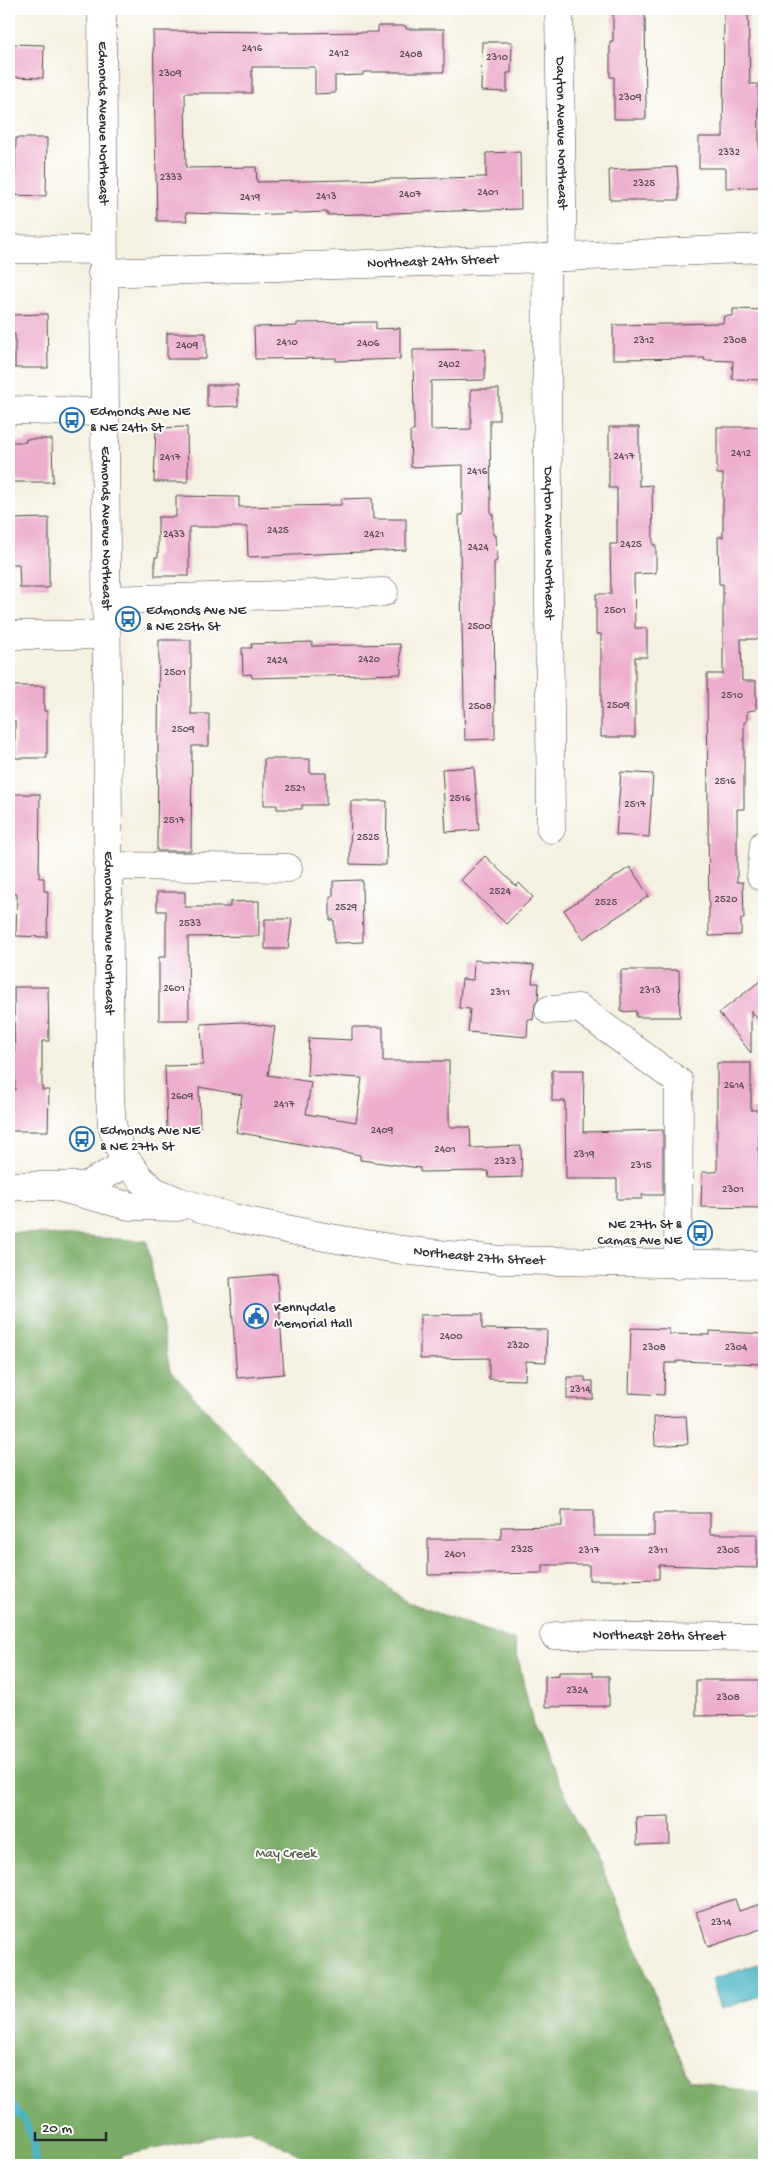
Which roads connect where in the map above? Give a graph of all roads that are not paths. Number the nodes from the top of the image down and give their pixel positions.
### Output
1 (102, 9) edge
2 (559, 9) edge
3 (764, 248) edge
4 (9, 249) edge
5 (554, 258) junction
6 (102, 261) junction
7 (9, 410) edge
8 (104, 412) junction
9 (384, 592) dead end
10 (105, 600) junction
11 (9, 635) edge
12 (106, 635) junction
13 (551, 829) dead end
14 (764, 844) edge
15 (108, 866) junction
16 (288, 868) dead end
17 (762, 876) dead end
18 (549, 1010) dead end
19 (128, 1163) junction
20 (9, 1186) edge
21 (58, 1187) junction
22 (198, 1207) junction
23 (678, 1264) junction
24 (764, 1265) edge
25 (554, 1635) dead end
26 (764, 1637) edge

1 - 6 street, Edmonds Avenue Northeast
2 - 5 street, Dayton Avenue Northeast
3 - 5 street, Northeast 24th Street
4 - 6 street, Northeast 24th Street
5 - 6 street, Northeast 24th Street
5 - 13 street, Dayton Avenue Northeast
6 - 8 street, Edmonds Avenue Northeast
7 - 8 street
8 - 10 street, Edmonds Avenue Northeast
9 - 10 street
10 - 12 street, Edmonds Avenue Northeast
11 - 12 street
12 - 15 street, Edmonds Avenue Northeast
14 - 17 street
15 - 16 street
15 - 19 street, Edmonds Avenue Northeast
18 - 23 street
19 - 21 street, Northeast 27th Street
19 - 22 street, Northeast 27th Street
20 - 21 street, Northeast 27th Street
21 - 22 street, Northeast 27th Street
22 - 23 street, Northeast 27th Street
23 - 24 street, Northeast 27th Street
25 - 26 street, Northeast 28th Street

